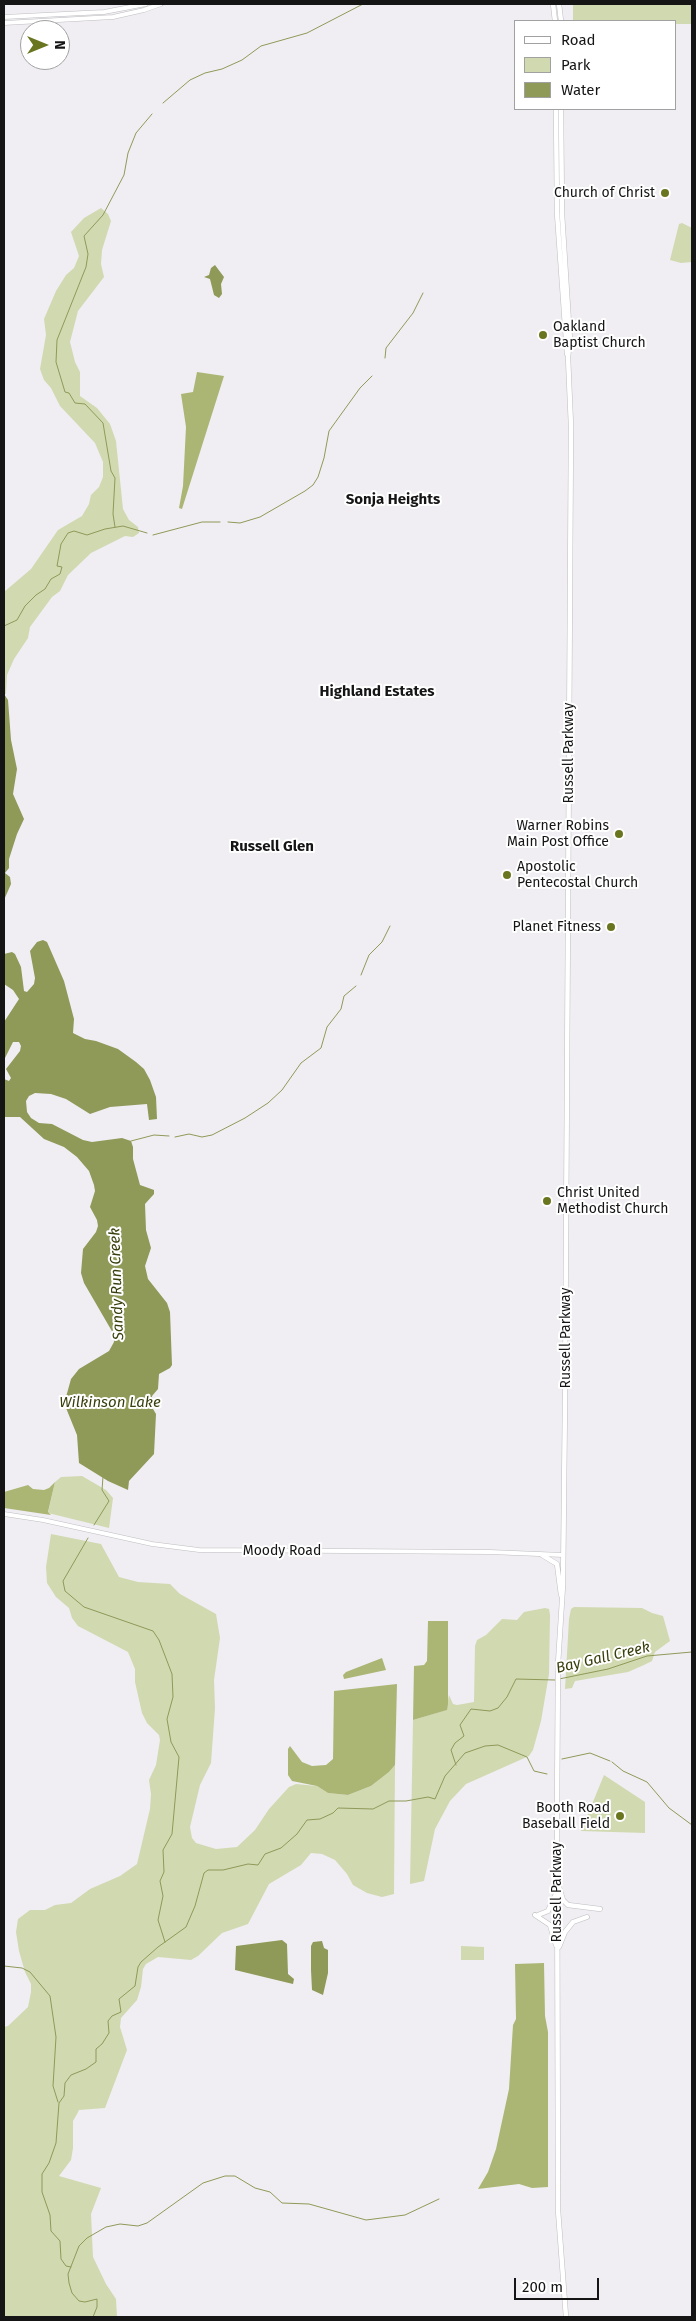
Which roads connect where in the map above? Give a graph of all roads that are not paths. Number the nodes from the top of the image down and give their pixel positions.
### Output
1 (146, 4) edge
2 (161, 4) edge
3 (553, 4) edge
4 (559, 4) edge
5 (4, 17) edge
6 (554, 20) edge
7 (561, 20) edge
8 (4, 22) edge
9 (556, 110) edge
10 (562, 110) edge
11 (568, 357) junction
12 (4, 1514) edge
13 (542, 1555) junction
14 (563, 1555) junction
15 (562, 1603) junction
16 (557, 1880) junction
17 (557, 1893) junction
18 (600, 1909) dead end
19 (587, 1917) dead end
20 (557, 1951) junction
21 (566, 2317) edge

1 - 5 main road
2 - 8 main road
3 - 6 main road
4 - 7 main road
9 - 11 main road, Russell Parkway
10 - 11 main road, Russell Parkway
11 - 14 main road, Russell Parkway
12 - 13 main road, Moody Road
13 - 14 main road, Moody Road
13 - 15 main road
14 - 15 main road, Russell Parkway
15 - 16 main road, Russell Parkway
16 - 17 main road, Russell Parkway
16 - 18 main road
17 - 20 main road, Russell Parkway
17 - 20 main road
19 - 20 main road
20 - 21 main road, Russell Parkway

